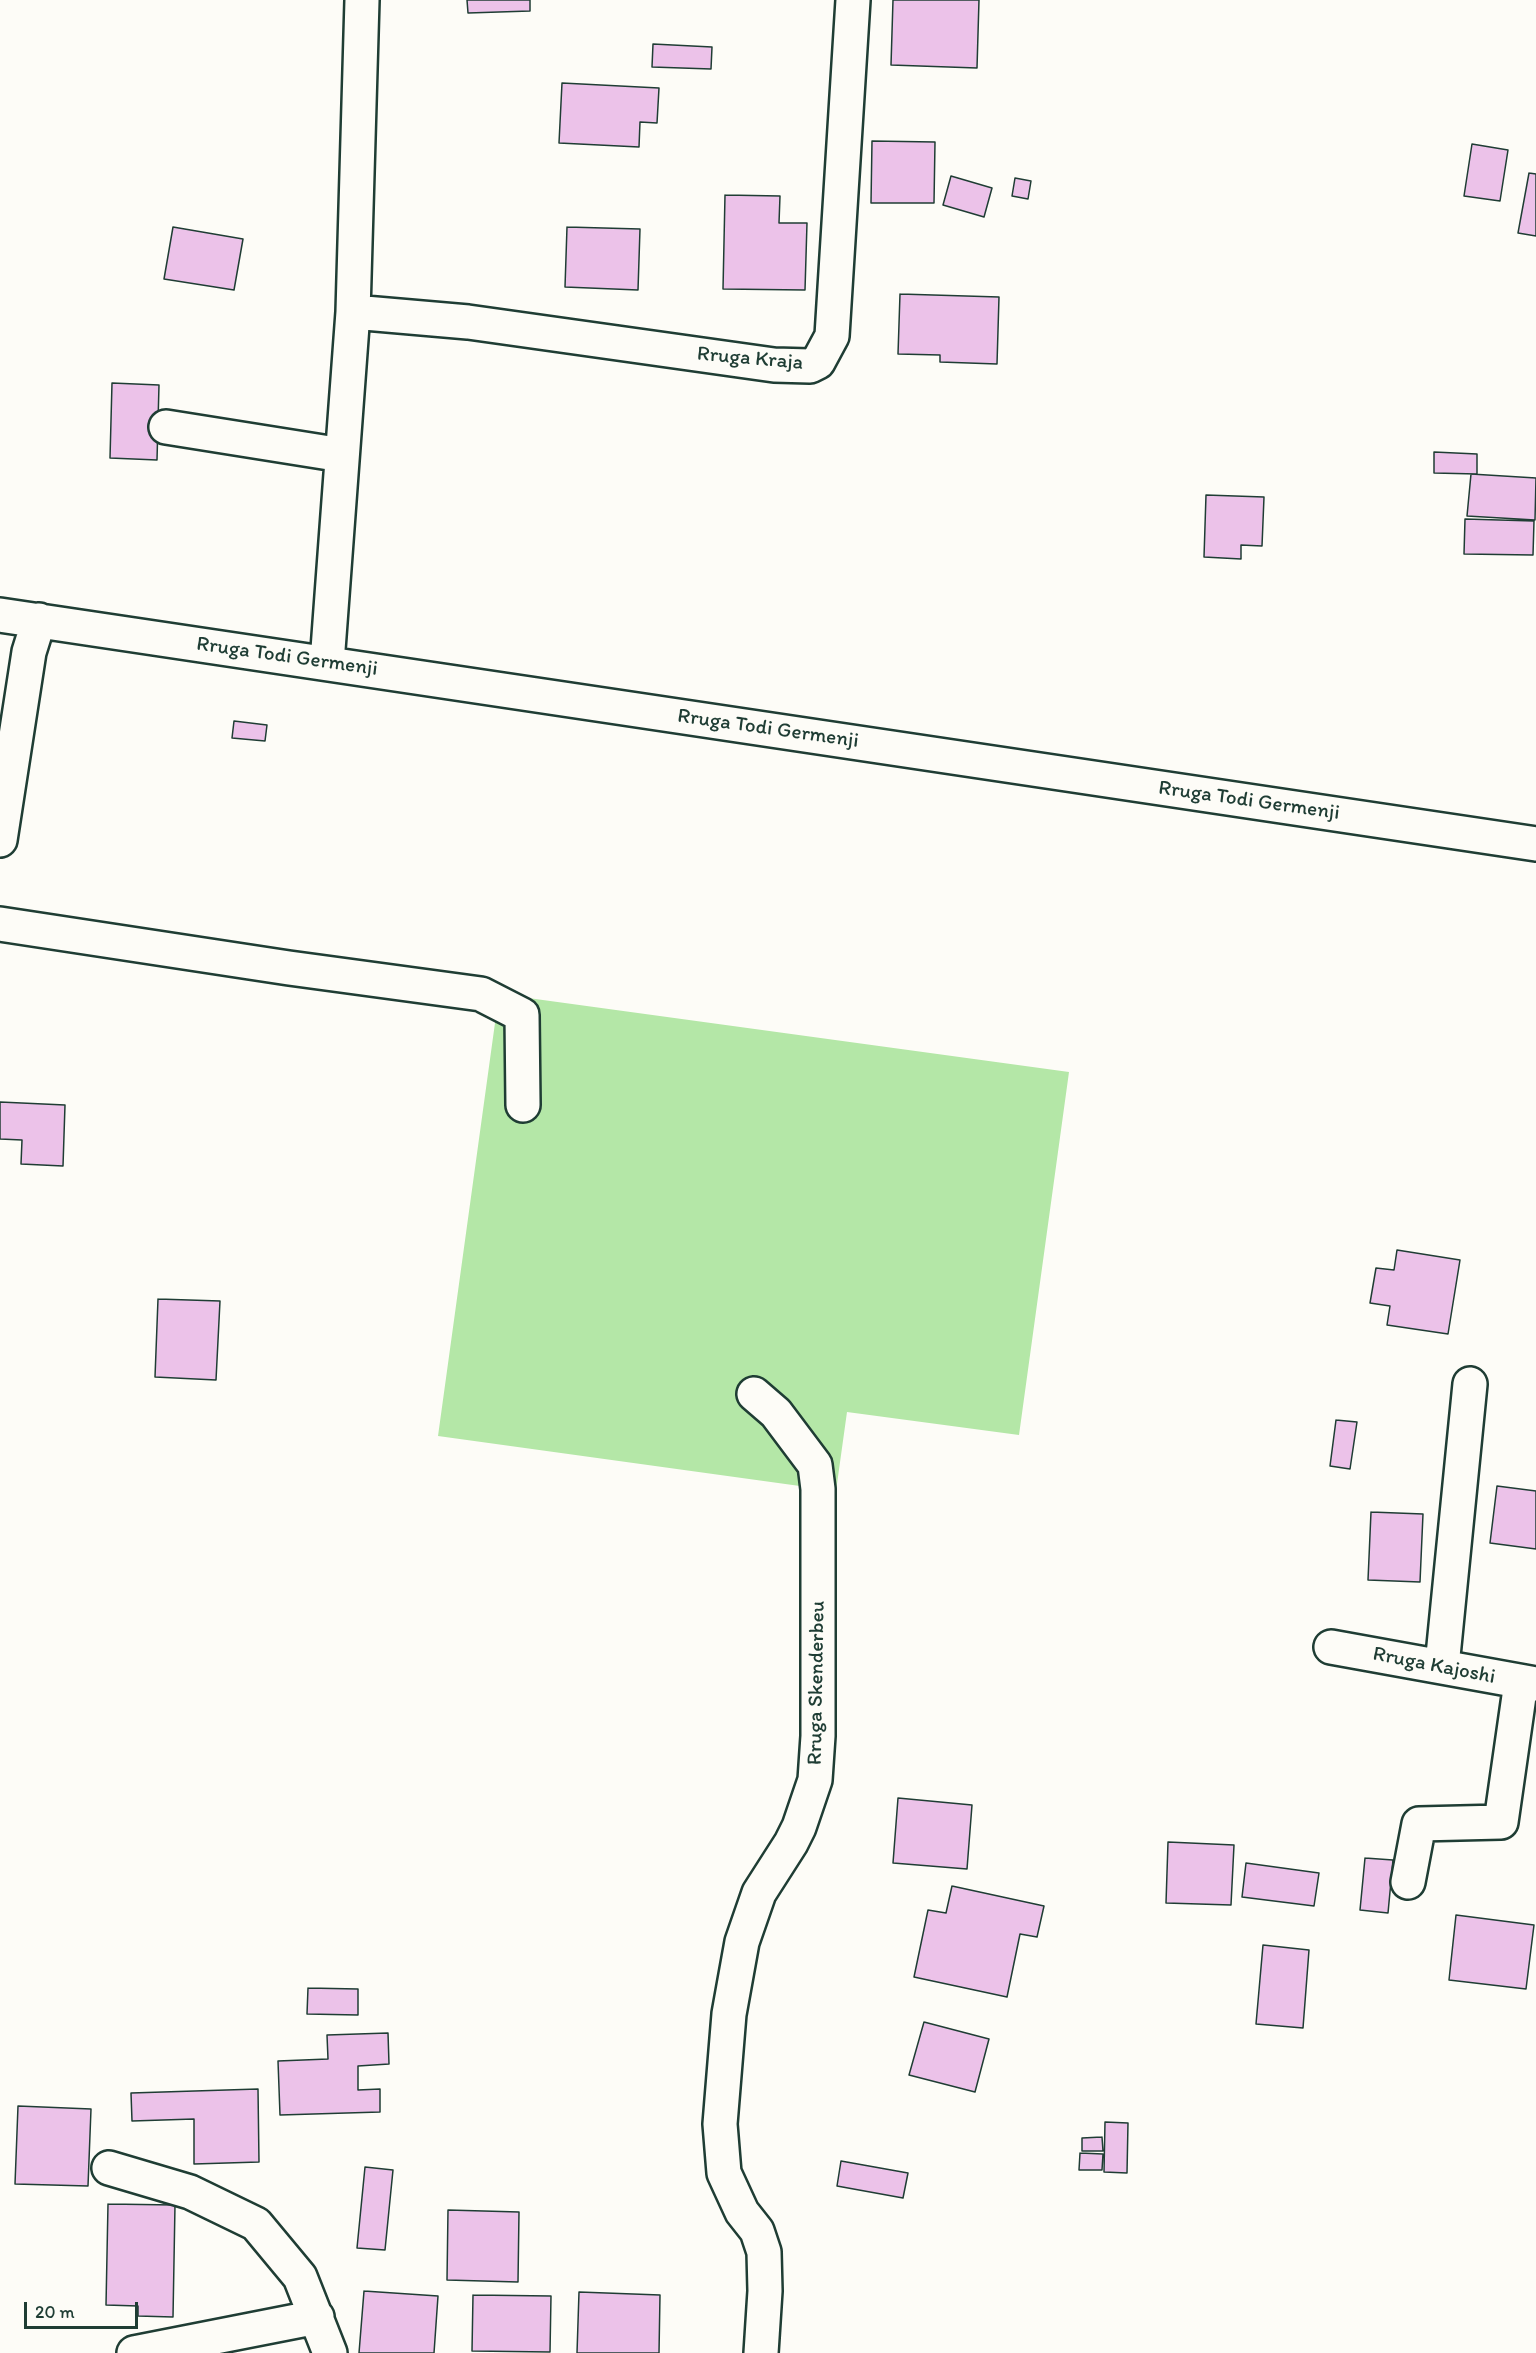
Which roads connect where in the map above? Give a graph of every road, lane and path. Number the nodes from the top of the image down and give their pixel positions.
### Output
1 (362, 0) edge
2 (853, 0) edge
3 (353, 312) junction
4 (166, 427) dead end
5 (342, 455) junction
6 (0, 615) edge
7 (39, 620) junction
8 (327, 663) junction
9 (0, 840) edge
10 (1536, 844) edge
11 (0, 924) edge
12 (523, 1105) dead end
13 (1470, 1383) dead end
14 (754, 1394) dead end
15 (1331, 1647) dead end
16 (1442, 1666) junction
17 (1528, 1683) edge
18 (1408, 1882) dead end
19 (109, 2168) dead end
20 (317, 2317) junction
21 (134, 2353) edge
22 (330, 2353) edge
23 (761, 2353) edge

1 - 3 street
2 - 3 street, Rruga Kraja
3 - 5 street
4 - 5 street
5 - 8 street
6 - 7 street, Rruga Todi Germenji
7 - 8 street, Rruga Todi Germenji
7 - 9 street
8 - 10 street, Rruga Todi Germenji
11 - 12 street
13 - 16 street
14 - 23 street, Rruga Skenderbeu
15 - 16 street, Rruga Kajoshi
16 - 17 street, Rruga Kajoshi
17 - 18 street
19 - 20 street
20 - 21 street
20 - 22 street

